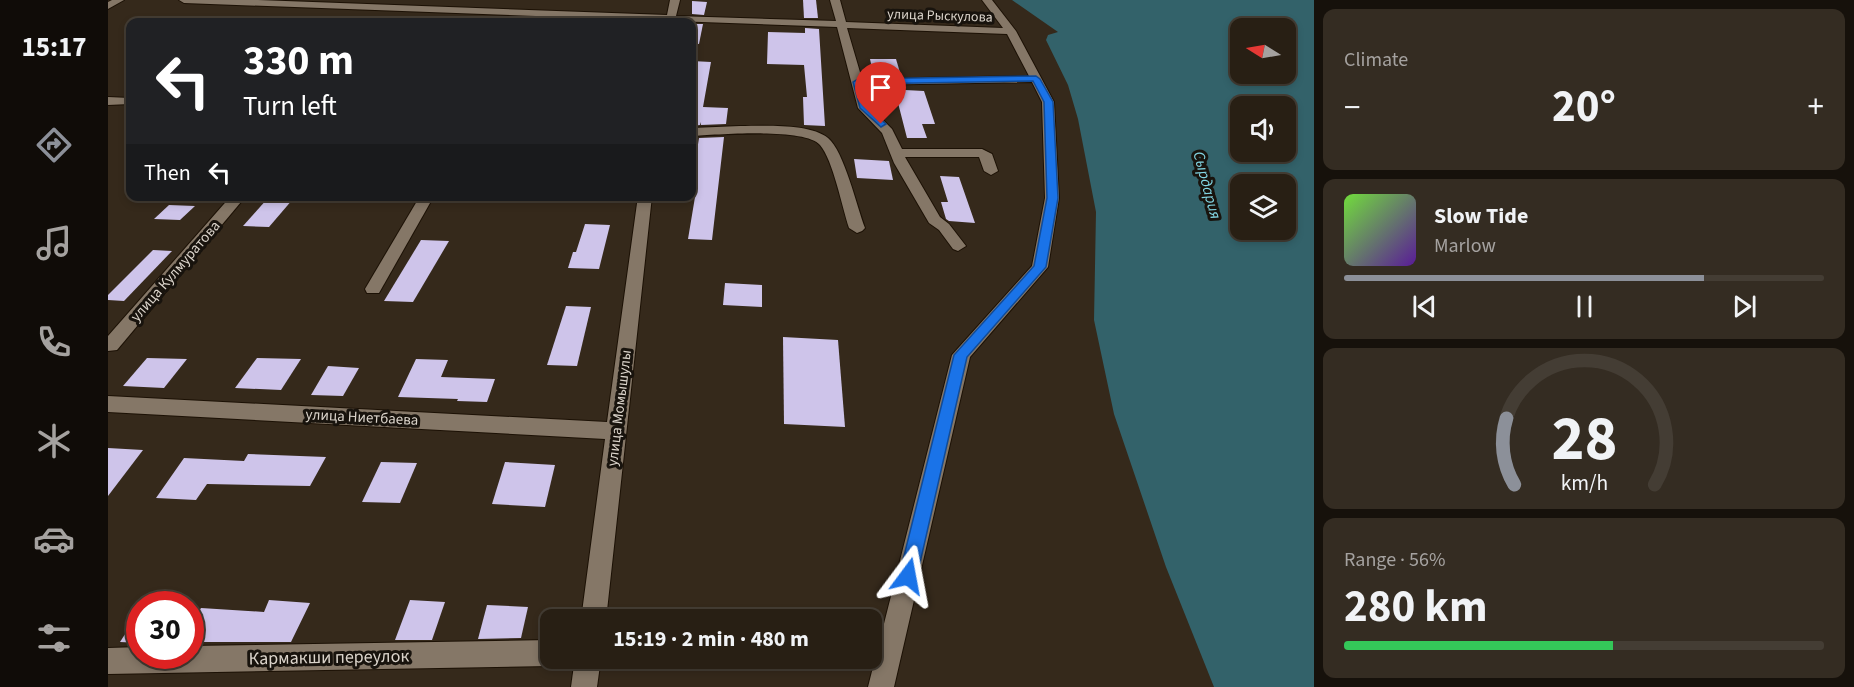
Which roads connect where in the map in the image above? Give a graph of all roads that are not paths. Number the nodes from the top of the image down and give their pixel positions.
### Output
1 (119, 0) edge
2 (184, 0) edge
3 (496, 0) edge
4 (675, 0) edge
5 (835, 0) edge
6 (987, 0) edge
7 (108, 6) edge
8 (488, 13) junction
9 (525, 18) edge
10 (671, 18) edge
11 (696, 22) edge
12 (844, 26) junction
13 (1011, 31) junction
14 (1036, 79) junction
15 (858, 82) junction
16 (109, 101) edge
17 (126, 101) edge
18 (696, 132) edge
19 (897, 153) junction
20 (991, 171) dead end
21 (235, 201) edge
22 (425, 201) edge
23 (644, 201) edge
24 (857, 228) dead end
25 (957, 246) dead end
26 (373, 289) dead end
27 (109, 347) edge
28 (108, 404) edge
29 (616, 431) junction
30 (594, 609) edge
31 (540, 653) edge
32 (108, 661) edge
33 (586, 669) edge
34 (584, 687) edge
35 (881, 687) edge

1 - 7 street
2 - 8 street, улица Рыскулова
3 - 8 street
4 - 10 street
5 - 12 street
6 - 13 street
8 - 9 street, улица Рыскулова
11 - 12 street, улица Рыскулова
12 - 13 street, улица Рыскулова
12 - 15 street
13 - 14 street
14 - 15 street
14 - 35 street
15 - 19 street
16 - 17 street
18 - 24 street
19 - 20 street
19 - 25 street
21 - 27 street, улица Кулмуратова
22 - 26 street
23 - 29 street, улица Момышулы
28 - 29 street, улица Ниетбаева
29 - 30 street, улица Момышулы
31 - 32 street, Кармакши переулок
33 - 34 street

